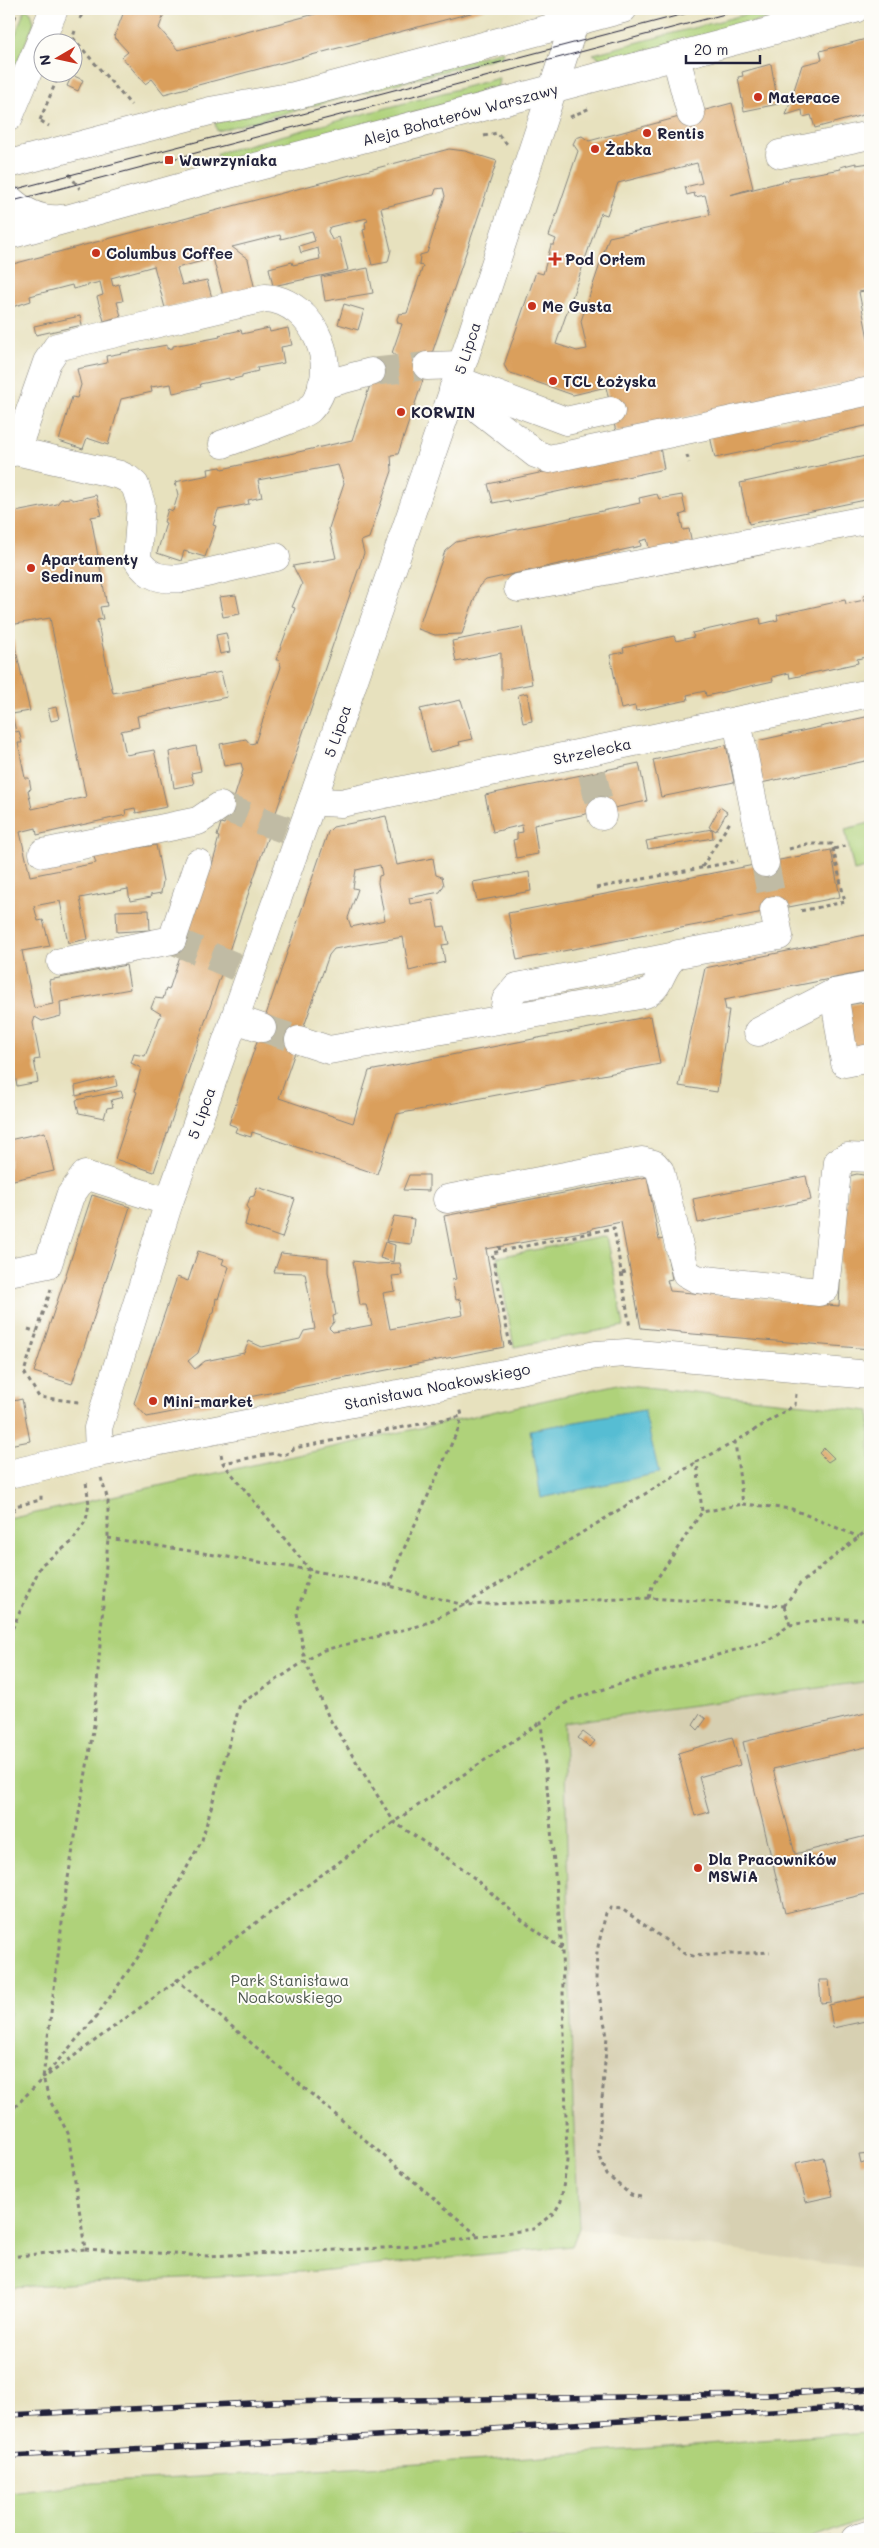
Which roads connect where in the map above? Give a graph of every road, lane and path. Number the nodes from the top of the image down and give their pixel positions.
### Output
1 (18, 9) edge
2 (623, 9) edge
3 (855, 9) edge
4 (51, 10) edge
5 (577, 15) edge
6 (9, 34) edge
7 (82, 48) edge
8 (676, 57) junction
9 (551, 90) junction
10 (600, 105) dead end
11 (133, 108) dead end
12 (691, 114) dead end
13 (9, 117) edge
14 (565, 123) dead end
15 (870, 135) edge
16 (478, 138) dead end
17 (505, 152) dead end
18 (780, 154) dead end
19 (9, 164) edge
20 (66, 170) dead end
21 (82, 193) dead end
22 (9, 199) edge
23 (65, 218) junction
24 (9, 235) edge
25 (427, 366) tunnel mouth
26 (371, 372) tunnel mouth
27 (457, 378) junction
28 (322, 385) junction
29 (870, 391) edge
30 (611, 411) dead end
31 (224, 444) dead end
32 (12, 452) edge
33 (870, 519) edge
34 (276, 557) dead end
35 (518, 588) dead end
36 (870, 693) edge
37 (738, 721) junction
38 (313, 799) junction
39 (220, 806) dead end
40 (732, 818) dead end
41 (848, 845) dead end
42 (834, 850) junction
43 (42, 853) dead end
44 (758, 859) junction
45 (198, 863) dead end
46 (702, 867) junction
47 (596, 888) dead end
48 (775, 913) joint
49 (61, 962) dead end
50 (870, 986) edge
51 (834, 993) junction
52 (234, 1019) junction
53 (262, 1028) tunnel mouth
54 (758, 1032) dead end
55 (299, 1040) tunnel mouth
56 (870, 1058) edge
57 (870, 1158) edge
58 (447, 1199) dead end
59 (169, 1202) junction
60 (608, 1224) dead end
61 (609, 1229) junction
62 (499, 1246) dead end
63 (500, 1252) junction
64 (495, 1266) junction
65 (490, 1267) dead end
66 (630, 1271) dead end
67 (9, 1272) edge
68 (622, 1273) junction
69 (52, 1285) dead end
70 (28, 1329) dead end
71 (630, 1331) dead end
72 (37, 1332) junction
73 (511, 1351) dead end
74 (870, 1375) edge
75 (455, 1383) junction
76 (84, 1402) dead end
77 (795, 1405) dead end
78 (462, 1416) junction
79 (735, 1442) junction
80 (218, 1448) dead end
81 (99, 1453) junction
82 (223, 1462) junction
83 (697, 1462) junction
84 (9, 1474) edge
85 (86, 1479) dead end
86 (743, 1504) junction
87 (702, 1512) junction
88 (870, 1528) edge
89 (859, 1537) junction
90 (108, 1538) junction
91 (310, 1570) junction
92 (390, 1586) junction
93 (649, 1598) junction
94 (464, 1605) junction
95 (784, 1606) junction
96 (870, 1620) edge
97 (790, 1624) junction
98 (9, 1636) edge
99 (305, 1661) junction
100 (542, 1722) junction
101 (394, 1822) junction
102 (562, 1949) junction
103 (770, 1952) dead end
104 (176, 1979) junction
105 (43, 2078) junction
106 (9, 2113) edge
107 (641, 2197) dead end
108 (477, 2235) junction
109 (85, 2249) junction
110 (9, 2257) edge

1 - 6 path
2 - 5 street
3 - 8 street, Aleja Bohaterów Warszawy
4 - 13 street
5 - 9 street, 5 Lipca
5 - 19 street
7 - 11 path
8 - 9 street, Aleja Bohaterów Warszawy
8 - 12 street
9 - 23 street, Aleja Bohaterów Warszawy
9 - 27 street, 5 Lipca
10 - 14 path
15 - 18 street
16 - 17 path
20 - 21 path
22 - 23 street, Aleja Bohaterów Warszawy
23 - 24 street, Aleja Bohaterów Warszawy
25 - 27 street
26 - 28 street
27 - 29 street
27 - 30 street
27 - 38 street, 5 Lipca
28 - 31 street
28 - 32 street
32 - 34 street
33 - 35 street
36 - 37 street, Strzelecka
37 - 38 street, Strzelecka
37 - 44 street
38 - 52 street, 5 Lipca
39 - 43 street
40 - 46 path
41 - 42 path
42 - 44 path
42 - 48 path
44 - 46 path
45 - 49 street
46 - 47 path
48 - 55 street
50 - 51 street
51 - 54 street
51 - 56 street
52 - 53 street
52 - 59 street, 5 Lipca
57 - 58 street
59 - 67 street
59 - 81 street, 5 Lipca
60 - 61 path
61 - 63 path
61 - 68 path
62 - 63 path
63 - 64 path
64 - 65 path
64 - 73 path
66 - 68 path
68 - 71 path
69 - 72 path
70 - 72 path
72 - 76 path
74 - 75 street, Stanisława Noakowskiego
75 - 78 path
75 - 81 street, Stanisława Noakowskiego
77 - 79 path
78 - 82 path
78 - 92 path
79 - 83 path
79 - 86 path
80 - 82 path
81 - 84 street, Stanisława Noakowskiego
81 - 90 path
82 - 91 path
83 - 87 path
83 - 94 path
85 - 98 path
86 - 87 path
86 - 89 path
87 - 93 path
88 - 89 path
89 - 95 path
90 - 91 path
90 - 105 path
91 - 92 path
91 - 99 path
92 - 94 path
93 - 94 path
93 - 95 path
94 - 99 path
95 - 97 path
96 - 97 path
97 - 100 path
99 - 101 path
99 - 105 path
100 - 101 path
100 - 102 path
101 - 102 path
101 - 104 path
102 - 108 path
103 - 107 path
104 - 105 path
104 - 108 path
105 - 106 path
105 - 109 path
108 - 109 path
109 - 110 path

